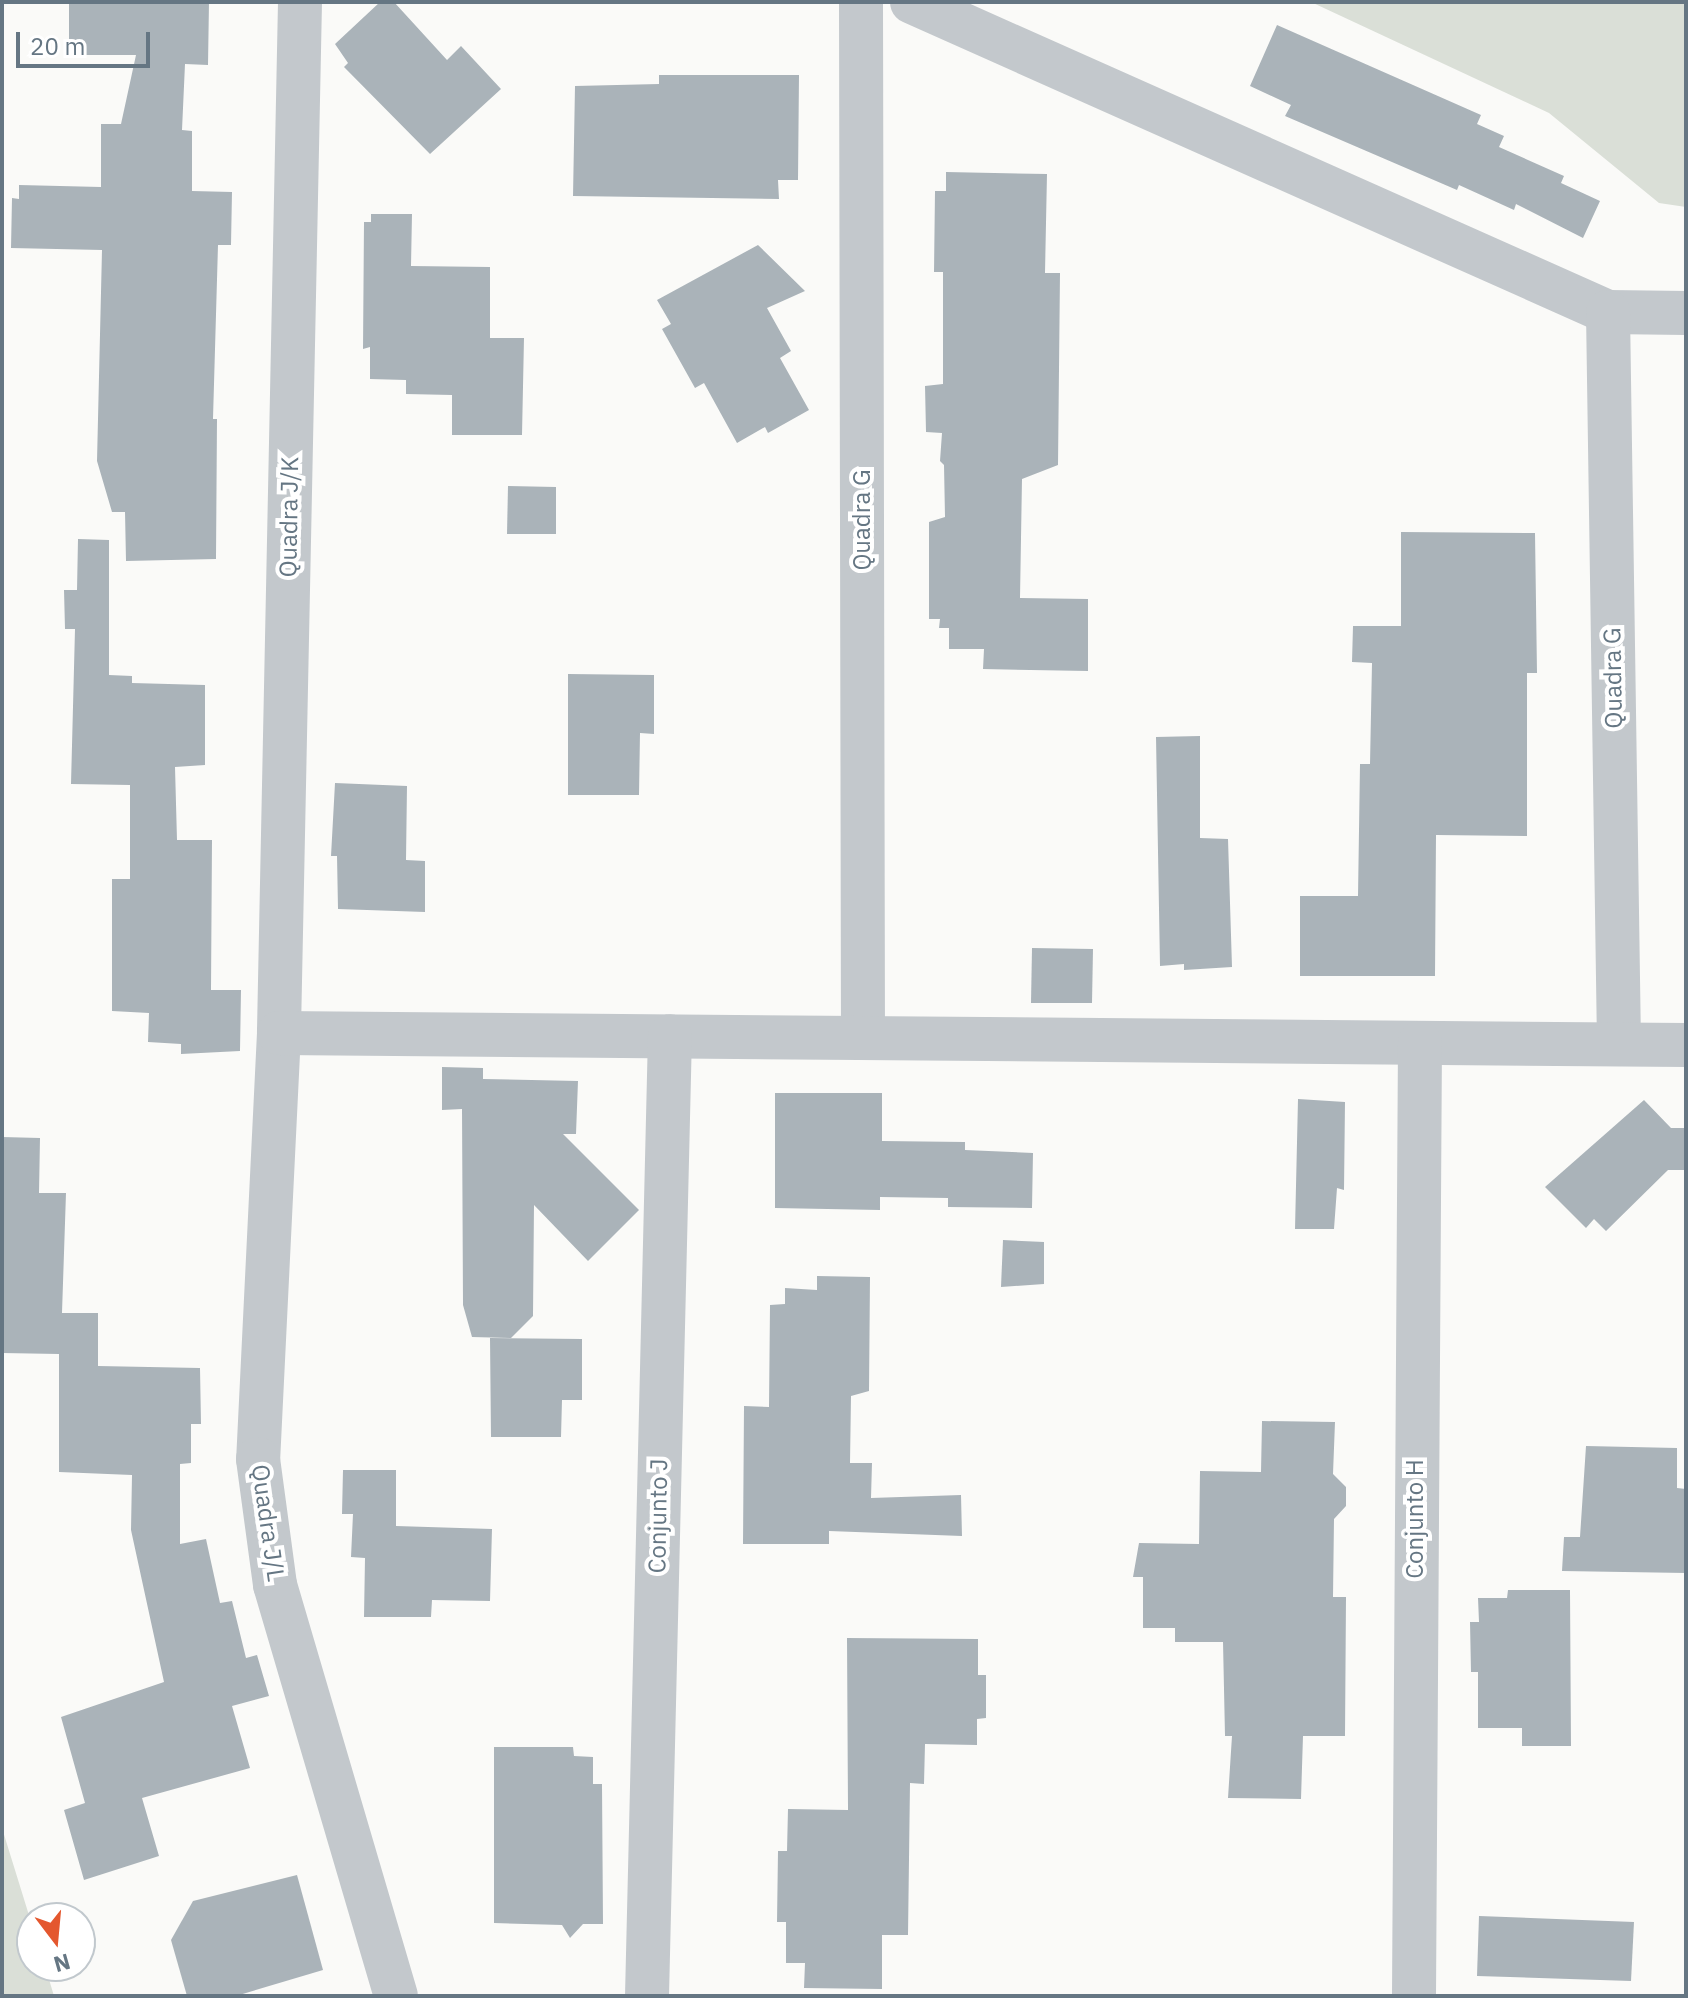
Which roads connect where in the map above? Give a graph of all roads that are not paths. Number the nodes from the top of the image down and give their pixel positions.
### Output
1 (300, 2) edge
2 (861, 2) edge
3 (912, 2) edge
4 (1608, 312) junction
5 (1686, 313) edge
6 (279, 1033) junction
7 (670, 1036) junction
8 (863, 1038) junction
9 (1420, 1043) junction
10 (1619, 1044) junction
11 (1686, 1045) edge
12 (396, 1996) edge
13 (647, 1996) edge
14 (1414, 1996) edge

1 - 6 street, Quadra J/K
2 - 8 street, Quadra G
3 - 4 street
4 - 5 street
4 - 10 street, Quadra G
6 - 7 street
6 - 12 street, Quadra J/L
7 - 8 street
7 - 13 street, Conjunto J
8 - 9 street
9 - 10 street
9 - 14 street, Conjunto H
10 - 11 street

